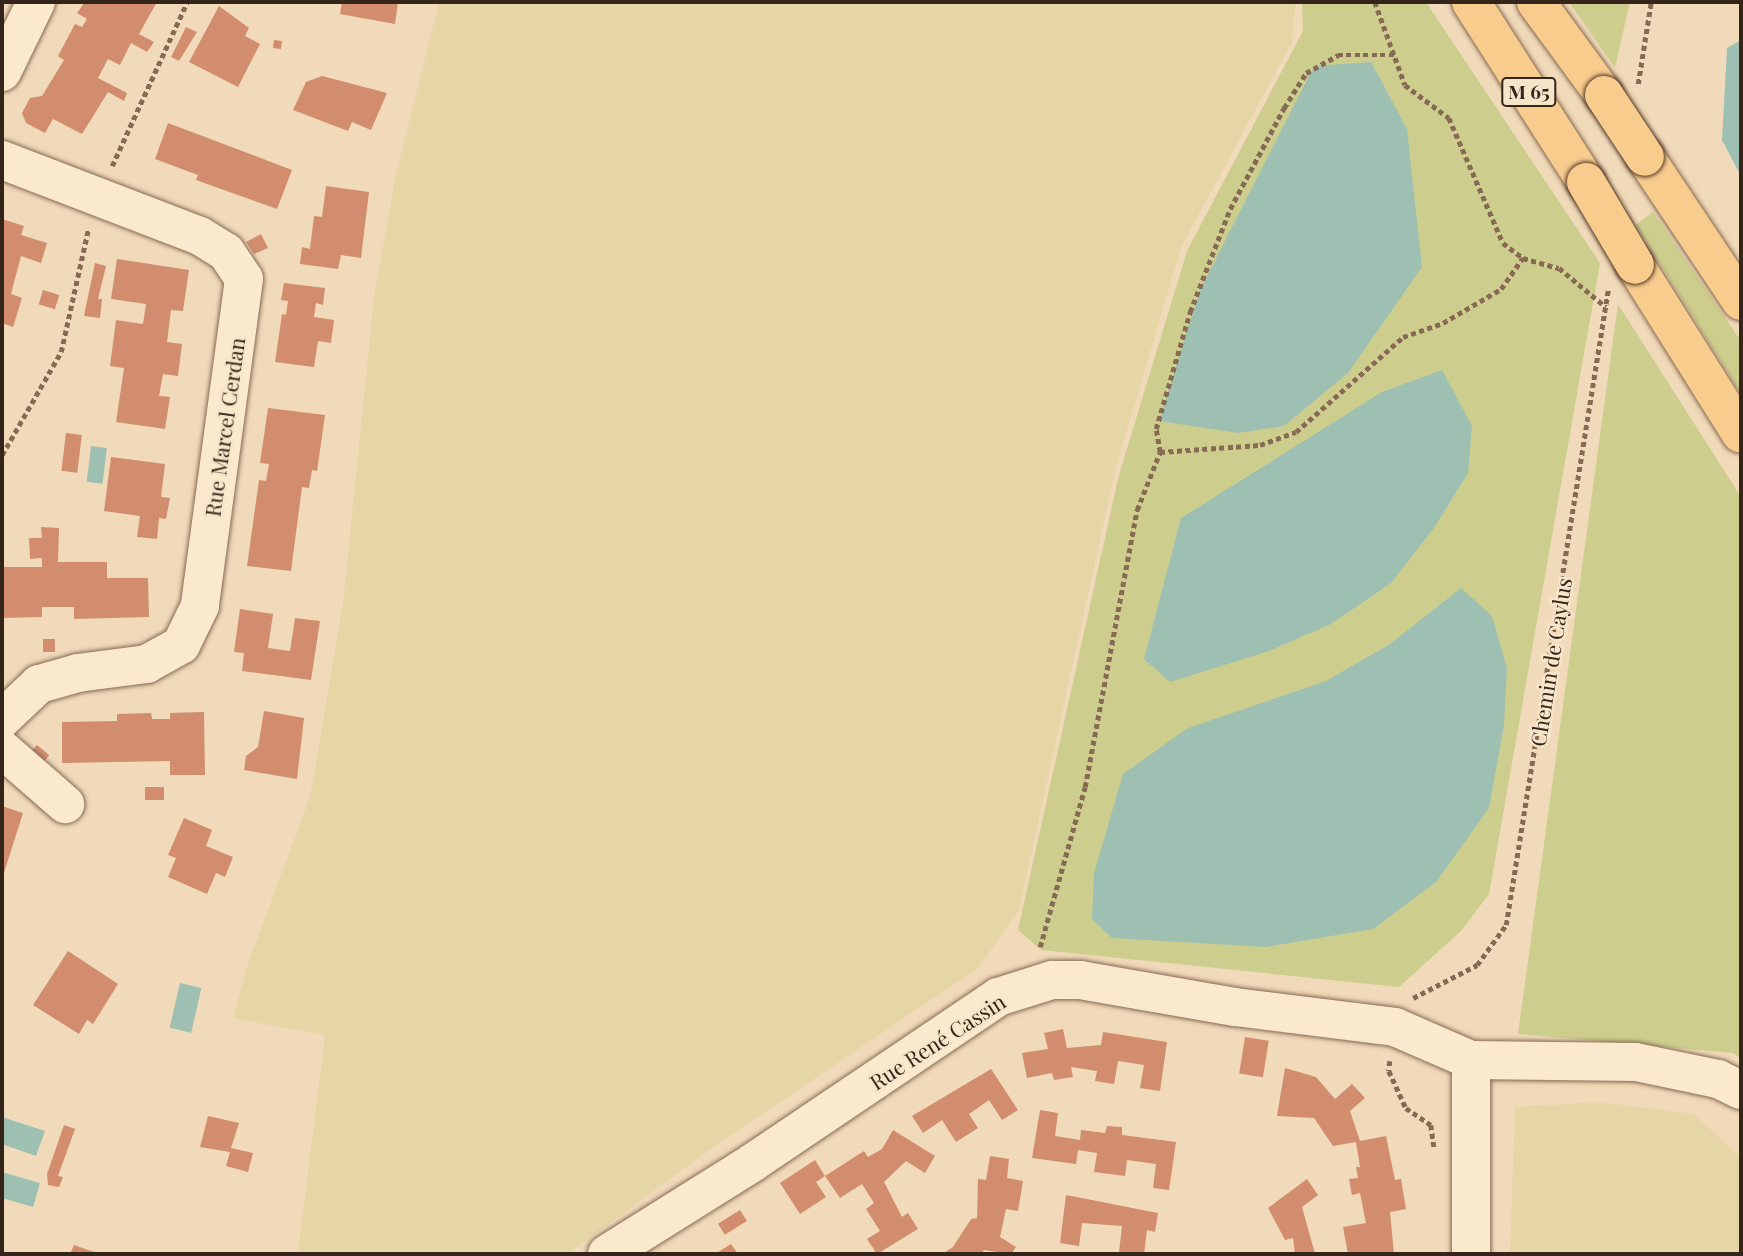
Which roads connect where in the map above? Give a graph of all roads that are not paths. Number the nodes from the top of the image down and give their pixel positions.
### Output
1 (36, 2) edge
2 (1471, 2) edge
3 (1536, 2) edge
4 (2, 72) edge
5 (2, 160) edge
6 (1741, 301) edge
7 (1741, 434) edge
8 (2, 719) edge
9 (2, 749) edge
10 (65, 804) dead end
11 (1471, 1060) junction
12 (1741, 1090) edge
13 (607, 1254) edge
14 (1471, 1254) edge

1 - 4 street
2 - 7 main road, M 65, bridge
3 - 6 main road, M 65, bridge
5 - 8 street, Rue Marcel Cerdan
9 - 10 street
11 - 12 street
11 - 13 street, Rue René Cassin
11 - 14 street

